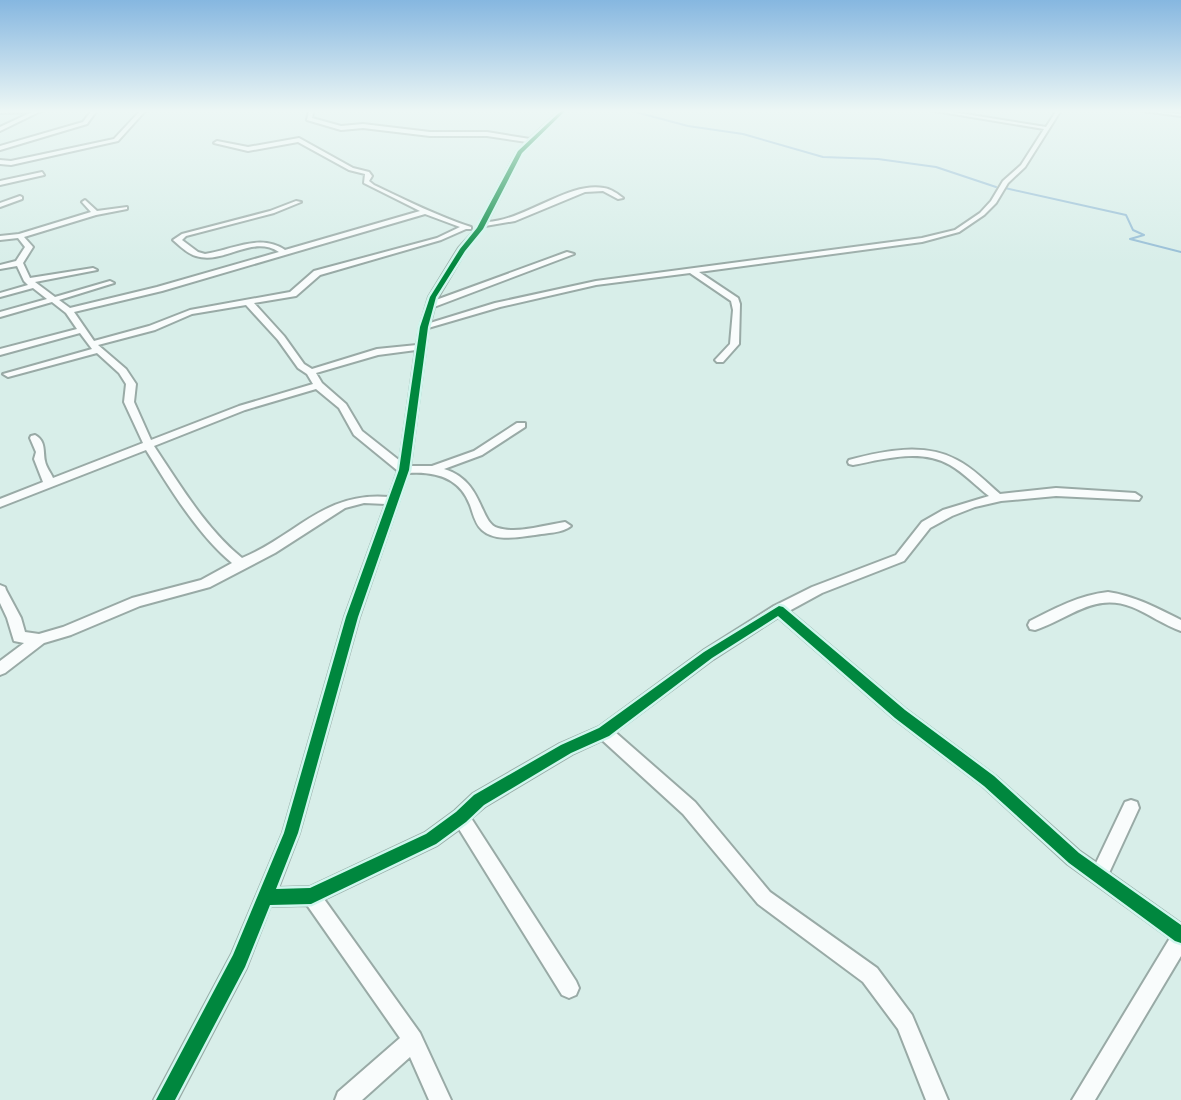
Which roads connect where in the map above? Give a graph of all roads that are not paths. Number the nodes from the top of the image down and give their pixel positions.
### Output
1 (19, 161) edge
2 (337, 161) edge
3 (515, 161) edge
4 (1026, 161) edge
5 (0, 162) edge
6 (42, 174) dead end
7 (0, 183) edge
8 (20, 198) dead end
9 (620, 198) dead end
10 (85, 202) dead end
11 (298, 202) dead end
12 (0, 205) edge
13 (125, 208) dead end
14 (428, 211) junction
15 (95, 213) junction
16 (476, 227) junction
17 (20, 236) junction
18 (0, 238) edge
19 (285, 253) junction
20 (570, 254) dead end
21 (19, 263) junction
22 (0, 267) edge
23 (691, 270) junction
24 (93, 271) dead end
25 (110, 283) dead end
26 (30, 284) junction
27 (0, 295) edge
28 (55, 300) junction
29 (248, 303) junction
30 (431, 305) junction
31 (69, 311) junction
32 (0, 315) edge
33 (424, 327) junction
34 (82, 330) junction
35 (95, 347) junction
36 (421, 347) junction
37 (0, 352) edge
38 (720, 360) dead end
39 (310, 372) junction
40 (8, 374) dead end
41 (318, 385) junction
42 (521, 425) dead end
43 (35, 438) dead end
44 (149, 446) junction
45 (853, 462) dead end
46 (436, 468) junction
47 (404, 470) junction
48 (50, 484) junction
49 (1135, 496) dead end
50 (998, 498) junction
51 (392, 501) junction
52 (0, 503) edge
53 (565, 526) dead end
54 (241, 564) junction
55 (0, 590) edge
56 (779, 610) junction
57 (1035, 625) dead end
58 (1181, 626) edge
59 (39, 639) junction
60 (0, 669) edge
61 (604, 732) junction
62 (1131, 808) dead end
63 (461, 817) junction
64 (1098, 877) junction
65 (311, 896) junction
66 (267, 897) junction
67 (1181, 936) edge
68 (569, 988) dead end
69 (413, 1040) junction
70 (165, 1100) edge
71 (346, 1100) edge
72 (440, 1100) edge
73 (937, 1100) edge
74 (1083, 1100) edge

1 - 5 street
2 - 14 street
3 - 16 street
4 - 23 street
6 - 7 street
8 - 12 street
9 - 16 street
10 - 15 street
11 - 19 street
13 - 15 street
14 - 16 street
14 - 19 street
15 - 17 street
16 - 29 street
16 - 30 street
17 - 18 street
17 - 21 street
19 - 31 street
20 - 30 street
21 - 22 street
21 - 26 street
23 - 33 street
23 - 38 street
24 - 26 street
25 - 28 street
26 - 27 street
26 - 28 street
28 - 31 street
28 - 32 street
29 - 35 street
29 - 39 street
30 - 33 street
31 - 34 street
33 - 36 street
34 - 35 street
34 - 37 street
35 - 40 street
35 - 44 street
36 - 39 street
36 - 47 street
39 - 41 street
41 - 44 street
41 - 47 street
42 - 46 street
43 - 48 street
44 - 48 street
44 - 54 street
45 - 50 street
46 - 47 street
46 - 53 street
47 - 51 street
48 - 52 street
49 - 50 street
50 - 56 street
51 - 54 street
51 - 66 street
54 - 59 street
55 - 59 street
56 - 61 street
56 - 64 street
57 - 58 street
59 - 60 street
61 - 63 street
61 - 73 street
62 - 64 street
63 - 65 street
63 - 68 street
64 - 67 street
65 - 66 street
65 - 69 street
66 - 70 street
67 - 74 street
69 - 71 street
69 - 72 street

